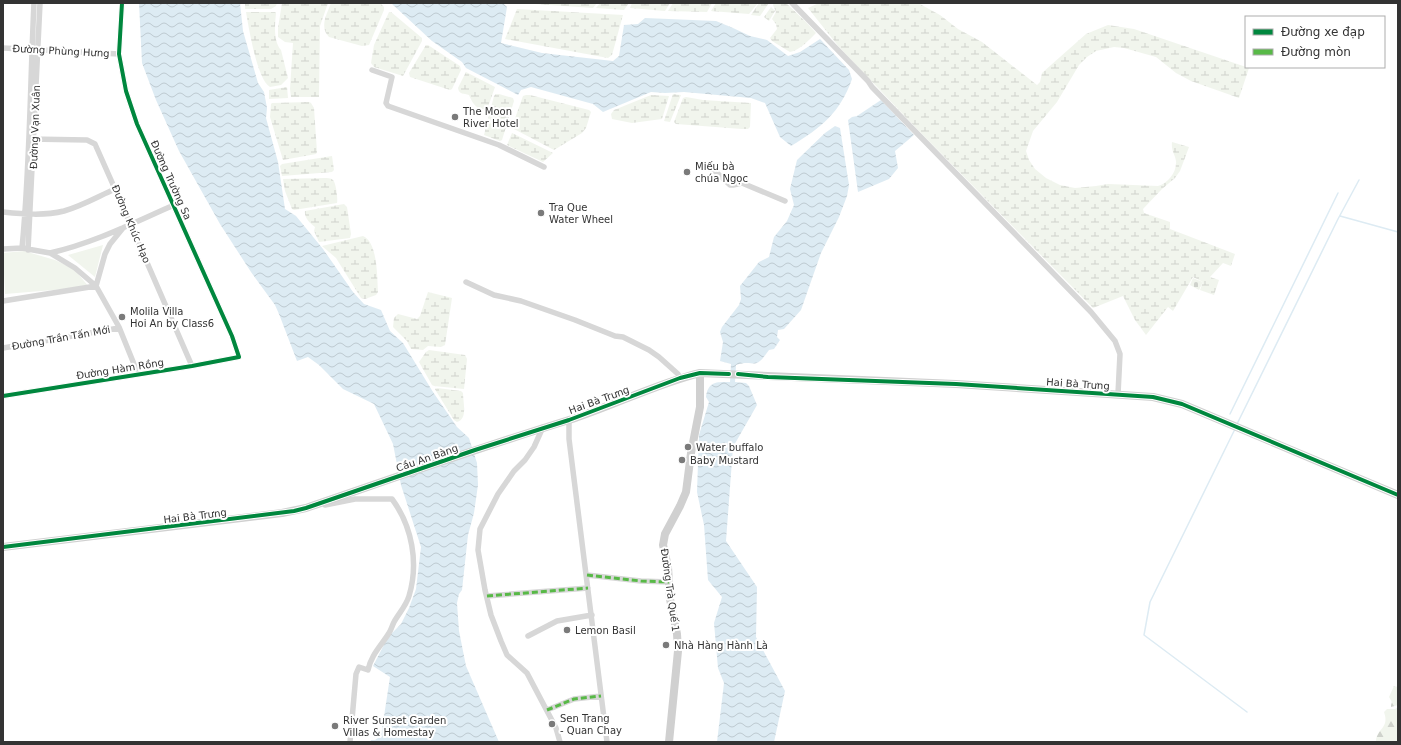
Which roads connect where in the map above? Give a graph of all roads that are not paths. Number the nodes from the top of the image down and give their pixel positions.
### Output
1 (34, 3) edge
2 (40, 3) edge
3 (122, 3) edge
4 (792, 3) edge
5 (3, 48) edge
6 (35, 49) junction
7 (119, 54) junction
8 (372, 70) dead end
9 (32, 139) junction
10 (703, 165) dead end
11 (544, 167) dead end
12 (116, 189) junction
13 (785, 201) dead end
14 (174, 205) junction
15 (3, 212) edge
16 (28, 214) junction
17 (130, 225) junction
18 (124, 228) junction
19 (22, 248) junction
20 (3, 249) edge
21 (28, 250) junction
22 (50, 253) junction
23 (466, 282) dead end
24 (96, 286) junction
25 (3, 301) edge
26 (120, 328) junction
27 (3, 348) edge
28 (239, 357) joint
29 (192, 366) junction
30 (700, 372) junction
31 (138, 374) junction
32 (680, 378) junction
33 (1118, 394) junction
34 (3, 396) edge
35 (569, 420) junction
36 (543, 427) junction
37 (475, 450) joint
38 (385, 481) joint
39 (1398, 495) edge
40 (313, 506) junction
41 (3, 547) edge
42 (587, 575) junction
43 (669, 582) junction
44 (588, 588) junction
45 (487, 596) junction
46 (592, 615) junction
47 (528, 636) dead end
48 (601, 696) junction
49 (547, 710) junction
50 (350, 742) edge
51 (560, 742) edge
52 (607, 742) edge
53 (670, 742) edge

1 - 6 street, Đường Vạn Xuân
2 - 6 street, Đường Vạn Xuân
3 - 7 street, Đường Trường Sa
4 - 33 street
5 - 6 street, Đường Phùng Hưng
6 - 7 street, Đường Phùng Hưng
6 - 9 street, Đường Vạn Xuân
7 - 14 street, Đường Trường Sa
8 - 11 street
9 - 12 street, Đường Khúc Hạo
9 - 16 street, Đường Vạn Xuân
10 - 13 street
12 - 16 street
12 - 17 street, Đường Khúc Hạo
14 - 17 street
14 - 28 street, Đường Trường Sa
15 - 16 street
16 - 19 street, Đường Vạn Xuân
16 - 21 street, Đường Vạn Xuân
17 - 18 street
17 - 29 street, Đường Khúc Hạo
18 - 22 street
18 - 24 street
19 - 20 street
19 - 21 street
21 - 22 street
22 - 24 street
23 - 32 street
24 - 25 street
24 - 26 street
26 - 27 street, Đường Trần Tấn Mới
26 - 31 street
28 - 29 street, Đường Hàm Rồng
29 - 31 street, Đường Hàm Rồng
30 - 32 street, Hai Bà Trưng
30 - 33 street, Hai Bà Trưng
30 - 43 street, Đường Trà Quế 1
31 - 34 street, Đường Hàm Rồng
32 - 35 street, Hai Bà Trưng
33 - 39 street, Hai Bà Trưng
35 - 36 street, Hai Bà Trưng
35 - 42 street
36 - 37 street, Hai Bà Trưng
36 - 45 street
37 - 38 street, Cầu An Bàng
38 - 40 street, Hai Bà Trưng
40 - 41 street, Hai Bà Trưng
40 - 50 street
42 - 43 street
42 - 44 street
43 - 53 street, Đường Trà Quế 1
44 - 45 street
44 - 46 street
45 - 49 street
46 - 47 street
46 - 48 street
48 - 49 street
48 - 52 street
49 - 51 street

